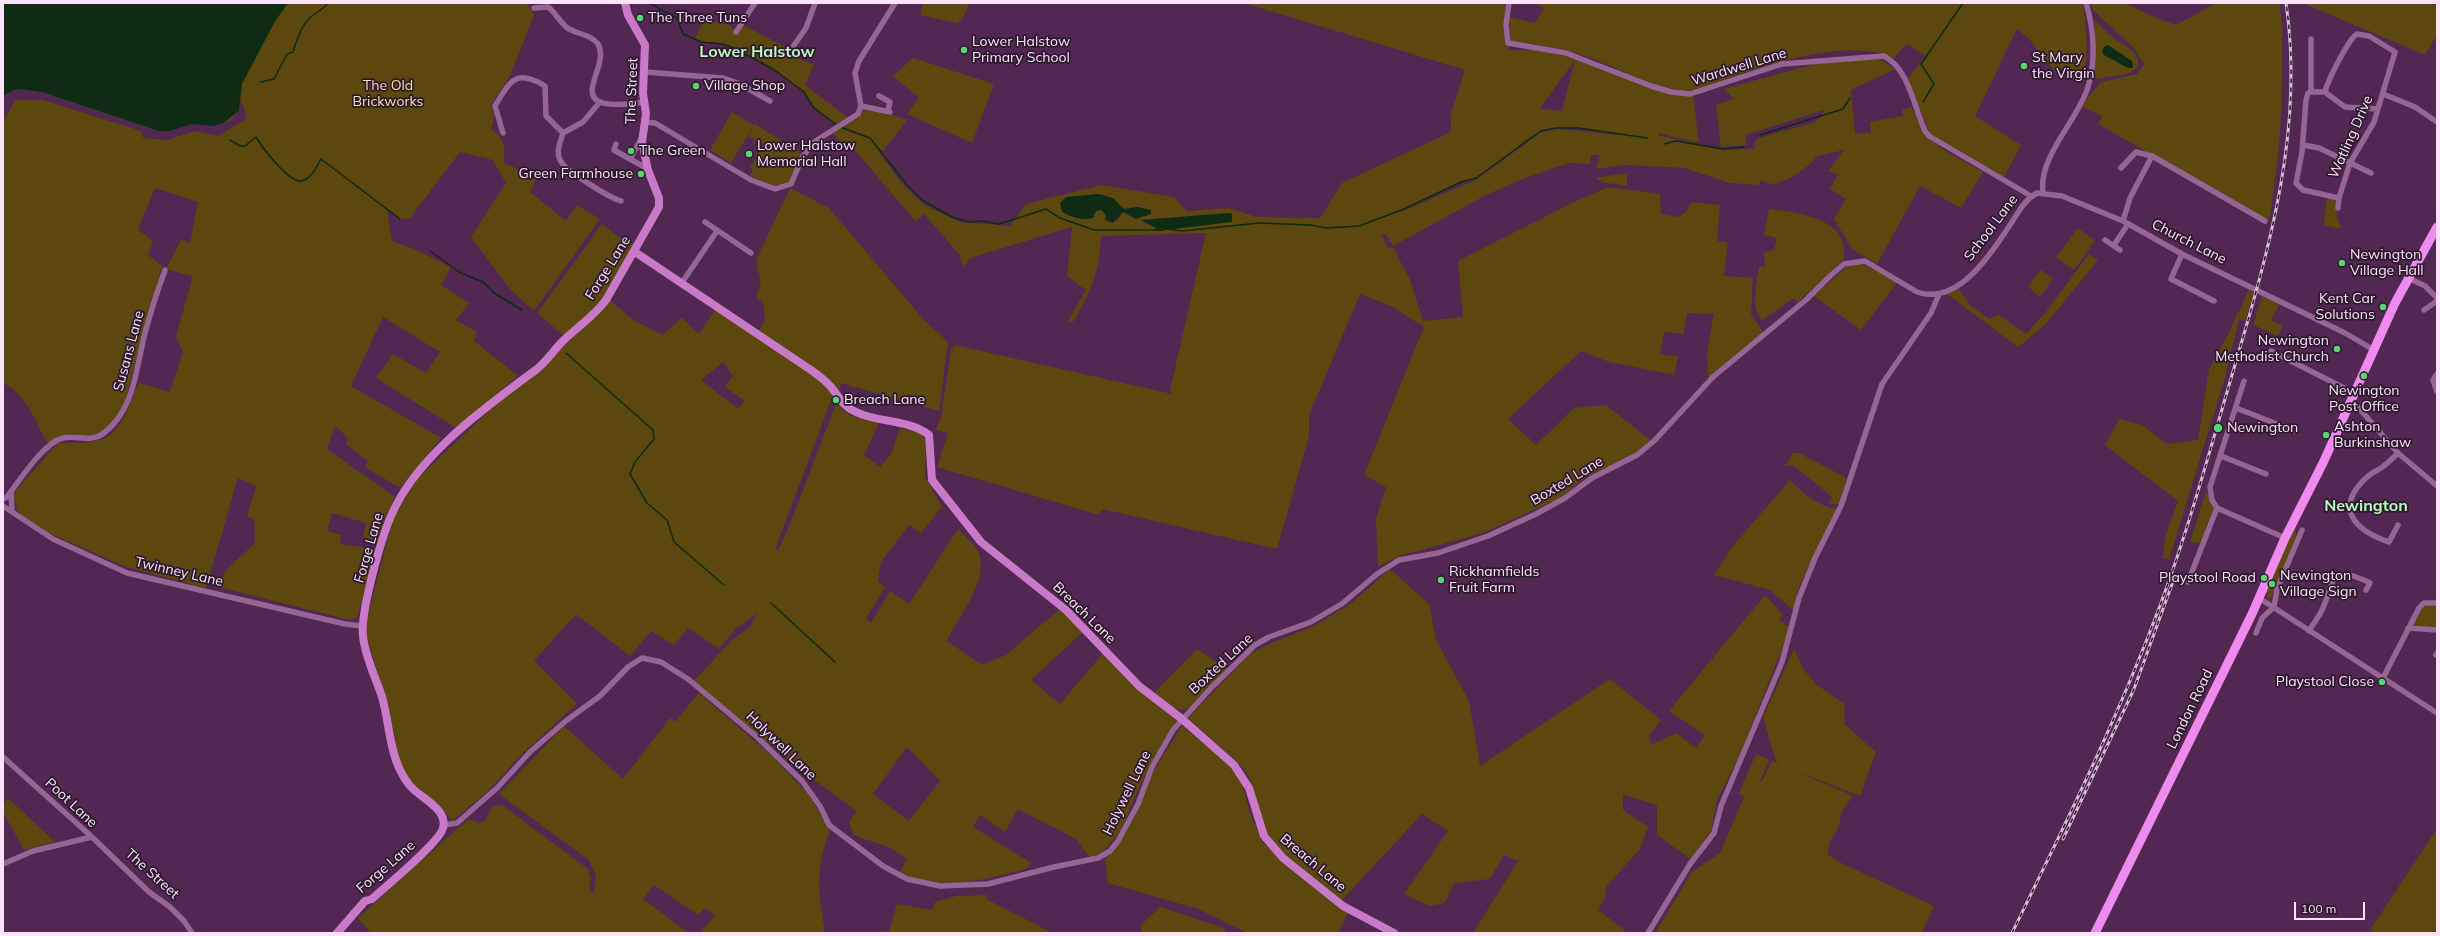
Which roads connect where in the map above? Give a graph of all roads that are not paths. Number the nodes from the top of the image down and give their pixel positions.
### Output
1 (625, 3) edge
2 (755, 3) edge
3 (815, 3) edge
4 (895, 3) edge
5 (1509, 3) edge
6 (2086, 3) edge
7 (534, 8) dead end
8 (736, 32) dead end
9 (2311, 39) dead end
10 (790, 51) dead end
11 (645, 72) junction
12 (2311, 92) junction
13 (2325, 92) junction
14 (2383, 94) junction
15 (879, 96) dead end
16 (770, 101) dead end
17 (600, 102) junction
18 (644, 102) junction
19 (861, 106) junction
20 (2378, 109) junction
21 (645, 122) junction
22 (2437, 122) edge
23 (503, 133) dead end
24 (562, 133) junction
25 (642, 136) junction
26 (616, 144) dead end
27 (2303, 145) junction
28 (2152, 156) junction
29 (630, 158) junction
30 (2350, 163) junction
31 (2121, 168) dead end
32 (648, 170) junction
33 (2371, 173) dead end
34 (2043, 192) junction
35 (2031, 196) junction
36 (2339, 198) junction
37 (621, 201) dead end
38 (2338, 208) dead end
39 (2266, 221) dead end
40 (705, 222) dead end
41 (2126, 222) junction
42 (2437, 227) edge
43 (717, 231) junction
44 (2105, 240) dead end
45 (2114, 245) junction
46 (2120, 250) dead end
47 (635, 252) junction
48 (751, 252) dead end
49 (2182, 254) junction
50 (164, 270) dead end
51 (2408, 278) junction
52 (681, 284) junction
53 (1939, 294) junction
54 (2437, 298) edge
55 (2214, 301) dead end
56 (2437, 301) edge
57 (2423, 310) dead end
58 (2374, 350) junction
59 (2271, 351) dead end
60 (2437, 374) edge
61 (2244, 380) dead end
62 (2437, 392) edge
63 (2352, 396) junction
64 (2236, 408) junction
65 (2295, 431) dead end
66 (2398, 453) junction
67 (2221, 456) junction
68 (2266, 474) dead end
69 (2437, 486) edge
70 (10, 492) junction
71 (3, 499) edge
72 (3, 506) edge
73 (2217, 508) junction
74 (12, 511) junction
75 (2398, 525) dead end
76 (2302, 530) dead end
77 (2285, 538) junction
78 (2188, 582) dead end
79 (2366, 590) dead end
80 (2259, 598) junction
81 (2437, 603) edge
82 (2274, 607) junction
83 (362, 626) junction
84 (2408, 628) junction
85 (2309, 630) junction
86 (2437, 630) edge
87 (2256, 633) dead end
88 (2383, 678) junction
89 (2437, 714) edge
90 (1182, 719) junction
91 (3, 757) edge
92 (444, 825) junction
93 (92, 837) junction
94 (3, 864) edge
95 (192, 933) edge
96 (337, 933) edge
97 (1394, 933) edge
98 (1648, 933) edge
99 (2095, 933) edge

1 - 11 street, The Street
2 - 8 street
3 - 10 street
4 - 19 street
5 - 35 street, Wardwell Lane
6 - 34 street
7 - 17 street
9 - 12 street
11 - 16 street
11 - 18 street, The Street
12 - 13 street
12 - 27 street
13 - 14 street, Watling Drive
13 - 20 street
14 - 20 street, Watling Drive
14 - 22 street
15 - 19 street
17 - 18 street
17 - 24 street
18 - 21 street, The Street
19 - 21 street
20 - 30 street, Watling Drive
21 - 25 street, The Street
23 - 24 street
24 - 37 street
25 - 29 street
25 - 32 street, Forge Lane
26 - 29 street
27 - 30 street
27 - 36 street
28 - 31 street
28 - 39 street
28 - 41 street
29 - 32 street
30 - 33 street
30 - 36 street, Watling Drive
32 - 47 street, Forge Lane
34 - 35 street, School Lane
34 - 41 street, Church Lane
35 - 53 street, School Lane
36 - 38 street, Watling Drive
40 - 43 street
41 - 45 street
41 - 49 street, Church Lane
42 - 51 main road, London Road
43 - 48 street
43 - 52 street
44 - 45 street
45 - 46 street
47 - 52 street, Breach Lane
47 - 83 street, Forge Lane
49 - 55 street
49 - 58 street, Church Lane
50 - 70 street, Susans Lane
51 - 54 street
51 - 58 main road, London Road
52 - 90 street, Breach Lane
53 - 90 street, Boxted Lane
53 - 98 street
56 - 57 street
58 - 63 main road, London Road
59 - 63 street
60 - 62 street
61 - 64 street
63 - 66 street
63 - 77 main road, London Road
64 - 65 street
64 - 67 street
66 - 69 street
66 - 75 street
67 - 68 street
67 - 73 street
70 - 71 street, Susans Lane
70 - 74 street
72 - 74 street, Twinney Lane
73 - 77 street
73 - 78 street
74 - 83 street, Twinney Lane
76 - 82 street
77 - 80 main road, London Road
79 - 85 street
80 - 82 street
80 - 99 main road, London Road
81 - 84 street
82 - 85 street
82 - 87 street
83 - 92 street, Forge Lane
84 - 86 street
84 - 88 street
85 - 88 street
88 - 89 street
90 - 92 street, Holywell Lane
90 - 97 street, Breach Lane
91 - 93 street, Poot Lane
92 - 96 street, Forge Lane
93 - 94 street, Poot Lane
93 - 95 street, The Street

